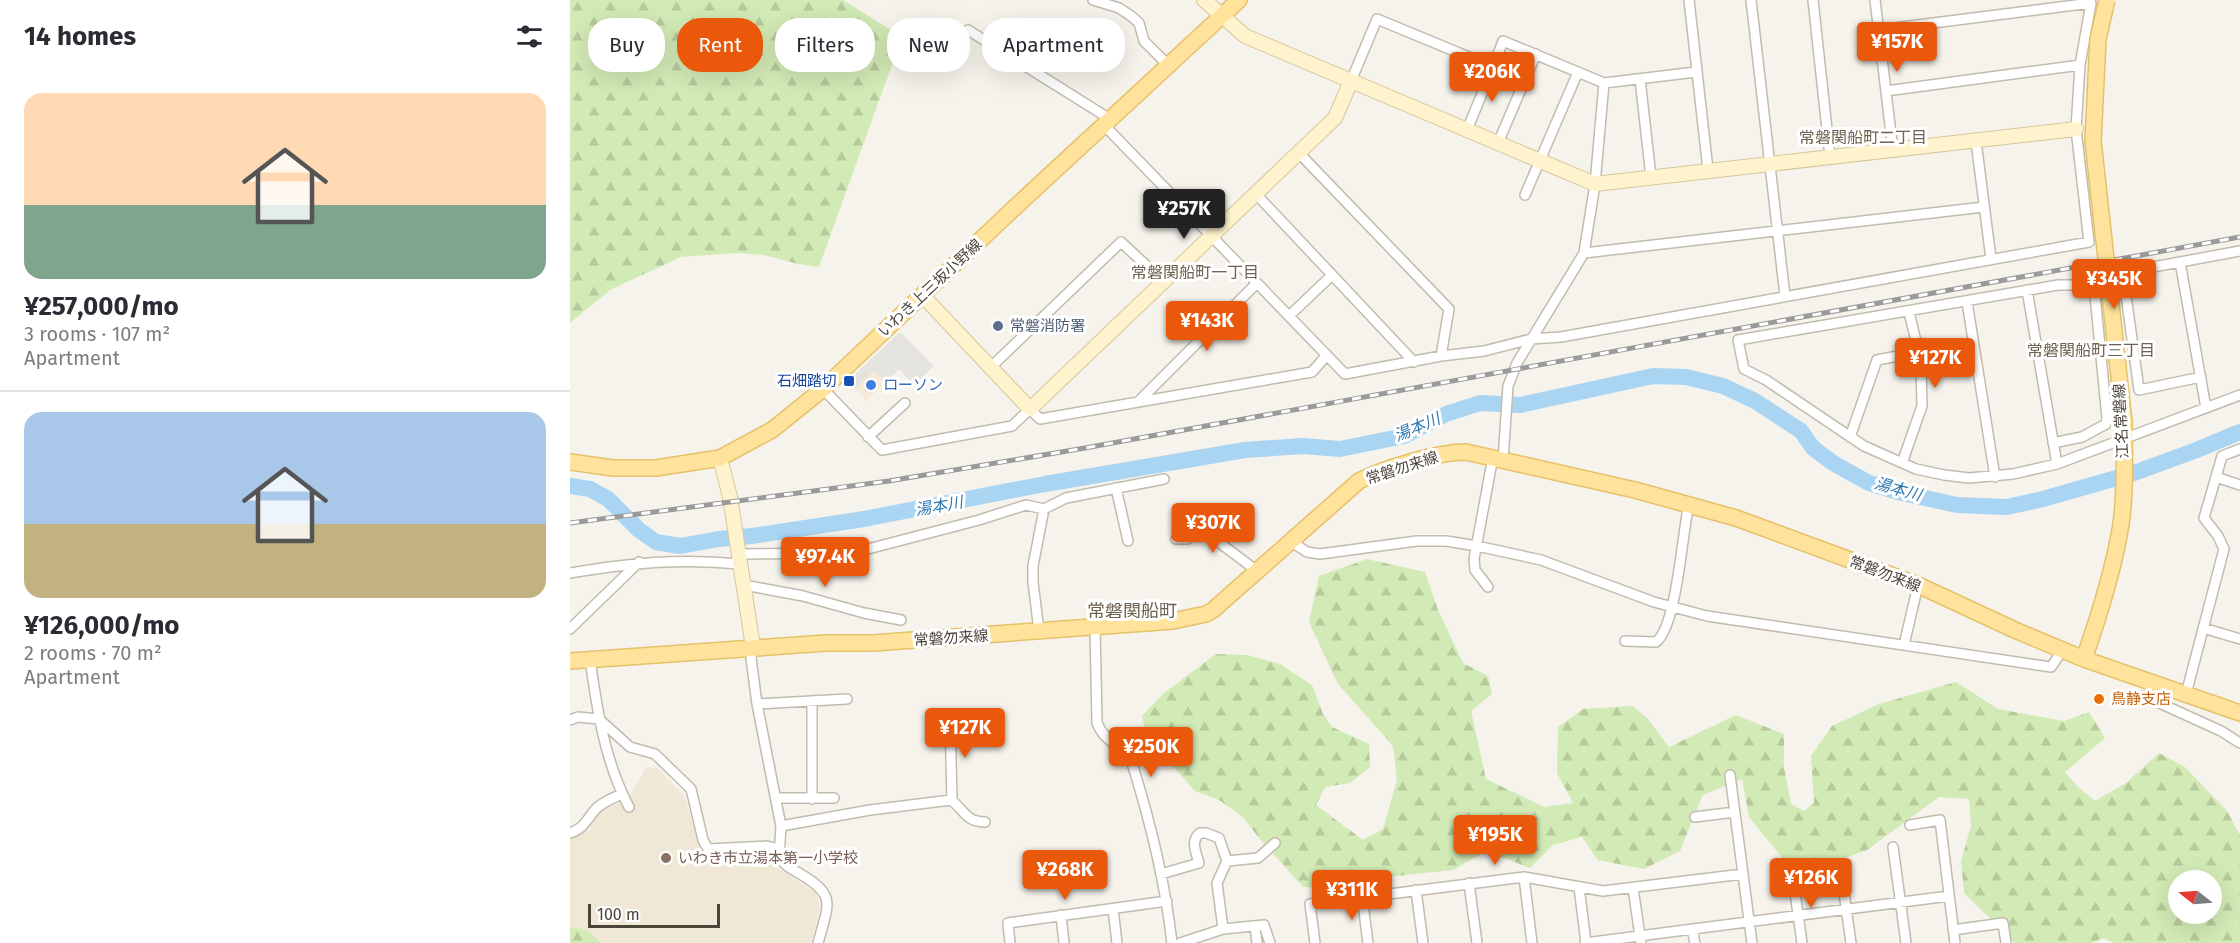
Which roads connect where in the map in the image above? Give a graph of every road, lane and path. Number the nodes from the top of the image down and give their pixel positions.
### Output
1 (1094, 0) edge
2 (1204, 0) edge
3 (1239, 0) edge
4 (1689, 0) edge
5 (1751, 0) edge
6 (1813, 0) edge
7 (1875, 0) edge
8 (2107, 0) edge
9 (1220, 16) junction
10 (1878, 30) junction
11 (970, 31) edge
12 (1536, 54) junction
13 (1168, 65) junction
14 (2080, 65) junction
15 (1492, 67) junction
16 (1578, 72) junction
17 (1696, 72) junction
18 (1640, 79) junction
19 (1351, 81) junction
20 (1604, 83) junction
21 (1886, 91) junction
22 (1107, 122) junction
23 (2076, 129) junction
24 (1467, 130) junction
25 (1976, 141) junction
26 (1498, 143) junction
27 (1893, 150) junction
28 (1299, 153) junction
29 (1830, 157) junction
30 (1540, 161) junction
31 (1770, 164) junction
32 (1708, 170) junction
33 (1651, 177) junction
34 (1595, 184) junction
35 (1256, 194) junction
36 (1525, 195) dead end
37 (1984, 207) junction
38 (1778, 232) junction
39 (1212, 236) junction
40 (2240, 251) edge
41 (1584, 253) junction
42 (1991, 258) junction
43 (2180, 262) junction
44 (1332, 275) junction
45 (2124, 280) junction
46 (1164, 282) junction
47 (1257, 283) junction
48 (2094, 285) junction
49 (2027, 290) junction
50 (922, 296) junction
51 (1785, 296) junction
52 (1966, 302) junction
53 (1909, 312) junction
54 (1289, 316) junction
55 (1531, 339) junction
56 (1919, 352) junction
57 (1327, 355) junction
58 (1441, 356) junction
59 (1414, 362) junction
60 (990, 367) junction
61 (2201, 377) junction
62 (823, 389) junction
63 (2240, 395) edge
64 (1137, 402) junction
65 (905, 403) dead end
66 (2206, 408) junction
67 (1030, 409) junction
68 (868, 436) junction
69 (1850, 437) junction
70 (2053, 443) junction
71 (2124, 443) junction
72 (2240, 449) edge
73 (720, 458) junction
74 (1498, 458) junction
75 (570, 462) edge
76 (1902, 463) junction
77 (2056, 464) junction
78 (1995, 477) junction
79 (2216, 477) junction
80 (1164, 478) dead end
81 (2240, 485) edge
82 (1116, 488) junction
83 (1689, 504) junction
84 (1044, 509) junction
85 (1176, 539) dead end
86 (1128, 541) dead end
87 (1290, 541) junction
88 (1477, 546) junction
89 (738, 556) junction
90 (639, 562) junction
91 (1257, 571) junction
92 (570, 573) edge
93 (744, 585) junction
94 (1918, 585) junction
95 (1488, 587) dead end
96 (1672, 608) junction
97 (901, 620) dead end
98 (1095, 627) junction
99 (2203, 628) junction
100 (570, 629) edge
101 (1039, 631) junction
102 (2240, 639) edge
103 (1625, 641) dead end
104 (1904, 645) junction
105 (753, 647) junction
106 (2063, 650) junction
107 (590, 659) junction
108 (2084, 659) junction
109 (570, 661) edge
110 (2189, 695) junction
111 (2144, 696) dead end
112 (847, 699) dead end
113 (812, 702) junction
114 (757, 704) junction
115 (2240, 713) edge
116 (2186, 715) junction
117 (950, 718) dead end
118 (599, 719) junction
119 (570, 720) edge
120 (2240, 743) edge
121 (1730, 775) dead end
122 (622, 794) junction
123 (777, 798) junction
124 (834, 798) dead end
125 (813, 799) junction
126 (952, 801) junction
127 (629, 807) dead end
128 (1735, 812) junction
129 (1695, 818) dead end
130 (985, 822) dead end
131 (1910, 825) dead end
132 (781, 826) junction
133 (570, 833) edge
134 (1275, 843) dead end
135 (1893, 847) dead end
136 (778, 849) junction
137 (1227, 861) junction
138 (1841, 871) dead end
139 (1161, 874) junction
140 (1743, 874) junction
141 (1524, 877) junction
142 (1793, 878) dead end
143 (1469, 883) junction
144 (1579, 887) junction
145 (1633, 888) junction
146 (1416, 890) junction
147 (1362, 896) junction
148 (1949, 896) junction
149 (1167, 901) junction
150 (1901, 902) junction
151 (1113, 909) junction
152 (1846, 909) junction
153 (1061, 915) junction
154 (1798, 915) junction
155 (1750, 922) junction
156 (1255, 926) junction
157 (1223, 929) junction
158 (1692, 929) junction
159 (1953, 930) junction
160 (1641, 939) edge
161 (818, 943) edge
162 (1010, 943) edge
163 (1064, 943) edge
164 (1117, 943) edge
165 (1172, 943) edge
166 (1180, 943) edge
167 (1257, 943) edge
168 (1270, 943) edge
169 (1315, 943) edge
170 (1368, 943) edge
171 (1423, 943) edge
172 (1477, 943) edge
173 (1532, 943) edge
174 (1586, 943) edge
175 (1695, 943) edge
176 (1752, 943) edge
177 (1802, 943) edge
178 (1851, 943) edge
179 (1906, 943) edge
180 (1955, 943) edge
181 (2006, 943) edge

1 - 13 street
2 - 9 street
3 - 9 main road, いわき上三坂小野線
4 - 17 street
5 - 31 street
6 - 29 street
7 - 10 street
8 - 71 main road, 江名常磐線, bridge
9 - 13 main road, いわき上三坂小野線
9 - 19 street
10 - 14 street
10 - 21 street
11 - 22 street
12 - 15 street
12 - 16 street
12 - 26 street
13 - 22 main road, いわき上三坂小野線
14 - 21 street
14 - 23 street
15 - 19 street
15 - 24 street
16 - 20 street
16 - 30 street
17 - 18 street
17 - 32 street
18 - 20 street
18 - 33 street
19 - 24 street
19 - 28 street
20 - 34 street
21 - 27 street
22 - 39 street
22 - 50 main road, いわき上三坂小野線
23 - 25 street
23 - 42 street
24 - 26 street
25 - 27 street
25 - 37 street
26 - 30 street
27 - 29 street
28 - 35 street
28 - 58 street
29 - 31 street
30 - 34 street
30 - 36 street
31 - 32 street
31 - 38 street
32 - 33 street
33 - 34 street
34 - 41 street
35 - 39 street
35 - 44 street
37 - 38 street
37 - 42 street
38 - 41 street
38 - 51 street
39 - 46 street
39 - 47 street
40 - 43 street
41 - 55 street
42 - 51 street
43 - 45 street
43 - 61 street
44 - 54 street
44 - 59 street
45 - 48 street
45 - 61 street
46 - 60 street
46 - 67 street
47 - 54 street
47 - 64 street
48 - 49 street
48 - 70 street
49 - 52 street
49 - 70 street
50 - 60 street
50 - 62 main road, いわき上三坂小野線
51 - 55 street
52 - 53 street
52 - 78 street
53 - 56 street
53 - 69 street
54 - 57 street
55 - 58 street
55 - 74 street
56 - 69 street
56 - 76 street
57 - 59 street
57 - 64 street
58 - 59 street
60 - 67 street
61 - 66 street
62 - 68 street
62 - 73 main road, いわき上三坂小野線
63 - 66 street
64 - 67 street
65 - 68 street
66 - 71 street
67 - 68 street
69 - 76 street
70 - 77 street
71 - 77 street
71 - 108 main road, 江名常磐線
72 - 79 street
73 - 75 main road, いわき上三坂小野線
73 - 89 street
74 - 83 main road, 常磐勿来線
74 - 87 main road, 常磐勿来線
74 - 88 street
76 - 78 street
77 - 78 street
79 - 81 street
79 - 99 street
80 - 82 street
82 - 84 street
82 - 86 street
83 - 94 main road, 常磐勿来線
83 - 96 street
84 - 89 street
84 - 101 street
85 - 91 street
87 - 88 street
87 - 91 main road, 常磐勿来線
88 - 95 street
88 - 96 street
89 - 90 street
89 - 93 street
90 - 92 street
90 - 100 street
91 - 98 main road, 常磐勿来線
93 - 97 street
93 - 105 street
94 - 104 street
94 - 106 main road, 常磐勿来線
96 - 103 street
96 - 104 street
98 - 101 main road, 常磐勿来線
98 - 139 street
99 - 102 street
99 - 110 street
101 - 105 main road, 常磐勿来線
104 - 106 street
105 - 107 main road, 常磐勿来線
105 - 114 street
106 - 108 main road, 常磐勿来線
107 - 109 main road, 常磐勿来線
107 - 118 street
108 - 110 main road, 常磐勿来線
110 - 115 main road, 常磐勿来線
110 - 116 street
111 - 116 street
112 - 113 street
113 - 114 street
113 - 125 street
114 - 123 street
116 - 120 street
117 - 126 street
118 - 119 street
118 - 122 street
118 - 136 street
121 - 128 street
122 - 127 street
122 - 133 street
123 - 125 street
123 - 132 street
124 - 125 street
126 - 130 street
126 - 132 street
128 - 129 street
128 - 140 street
131 - 148 street
132 - 136 street
134 - 137 street
135 - 150 street
136 - 161 street
137 - 139 street
137 - 157 street
138 - 152 street
139 - 149 street
140 - 145 street
140 - 155 street
141 - 143 street
141 - 144 street
141 - 173 street
142 - 154 street
143 - 146 street
143 - 172 street
144 - 145 street
144 - 174 street
145 - 160 street
146 - 147 street
146 - 171 street
147 - 169 street
147 - 170 street
148 - 150 street
148 - 159 street
149 - 151 street
149 - 165 street
150 - 152 street
150 - 179 street
151 - 153 street
151 - 164 street
152 - 154 street
152 - 178 street
153 - 162 street
153 - 163 street
154 - 155 street
154 - 177 street
155 - 158 street
155 - 176 street
156 - 157 street
156 - 167 street
156 - 168 street
157 - 166 street
158 - 160 street
158 - 175 street
159 - 180 street
159 - 181 street
160 - 174 street

